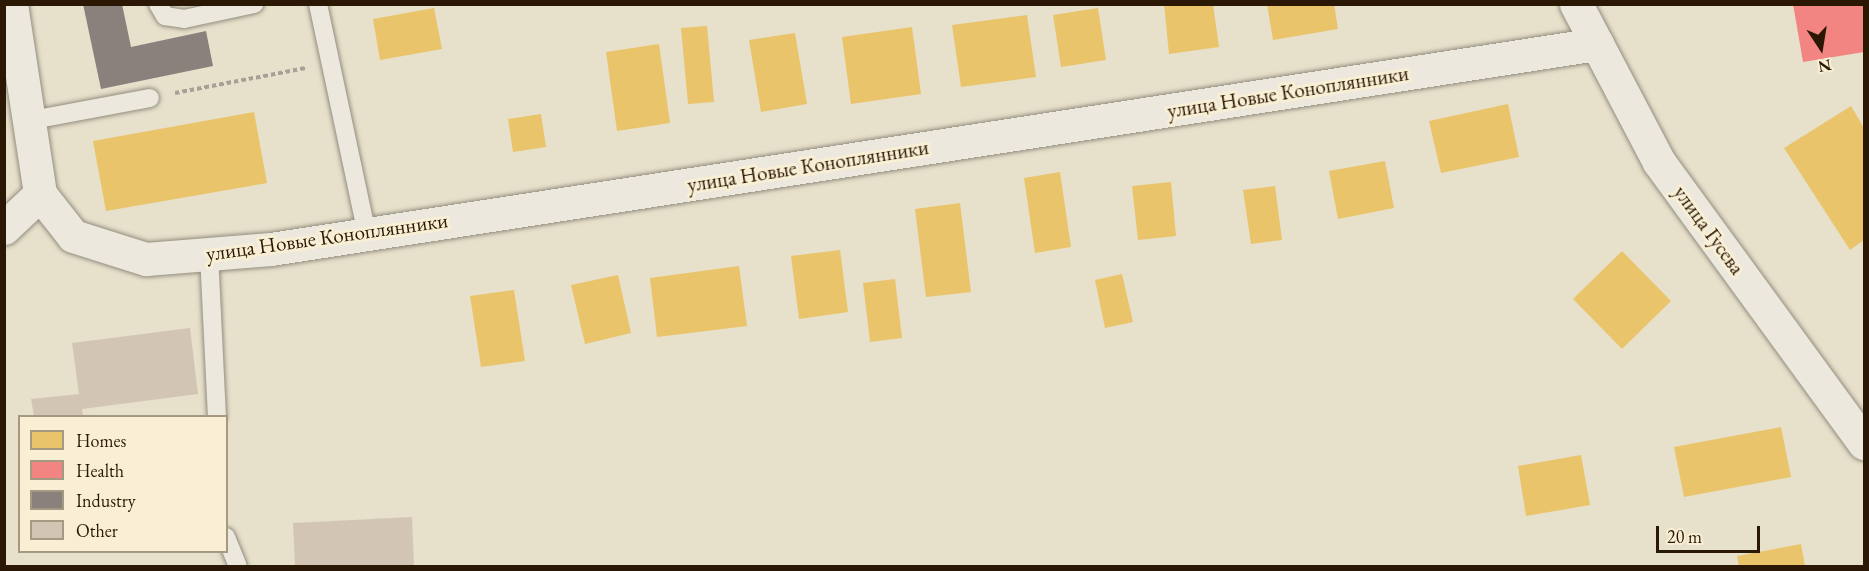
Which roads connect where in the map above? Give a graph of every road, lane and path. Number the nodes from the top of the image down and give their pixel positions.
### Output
1 (11, 4) edge
2 (158, 4) edge
3 (254, 4) edge
4 (318, 4) edge
5 (1576, 4) edge
6 (1597, 44) junction
7 (331, 64) junction
8 (150, 98) joint
9 (27, 121) junction
10 (40, 194) junction
11 (4, 228) edge
12 (367, 234) junction
13 (209, 254) junction
14 (217, 415) edge
15 (1864, 443) edge
16 (228, 542) edge
17 (238, 567) edge

1 - 9 street
2 - 3 lane
4 - 7 lane
5 - 6 street, улица Гусева
6 - 12 street, улица Новые Коноплянники
6 - 15 street, улица Гусева
7 - 8 path
7 - 12 lane
8 - 9 lane
9 - 10 street
10 - 11 street
10 - 13 street, улица Новые Коноплянники
12 - 13 street, улица Новые Коноплянники
13 - 14 lane
16 - 17 lane

